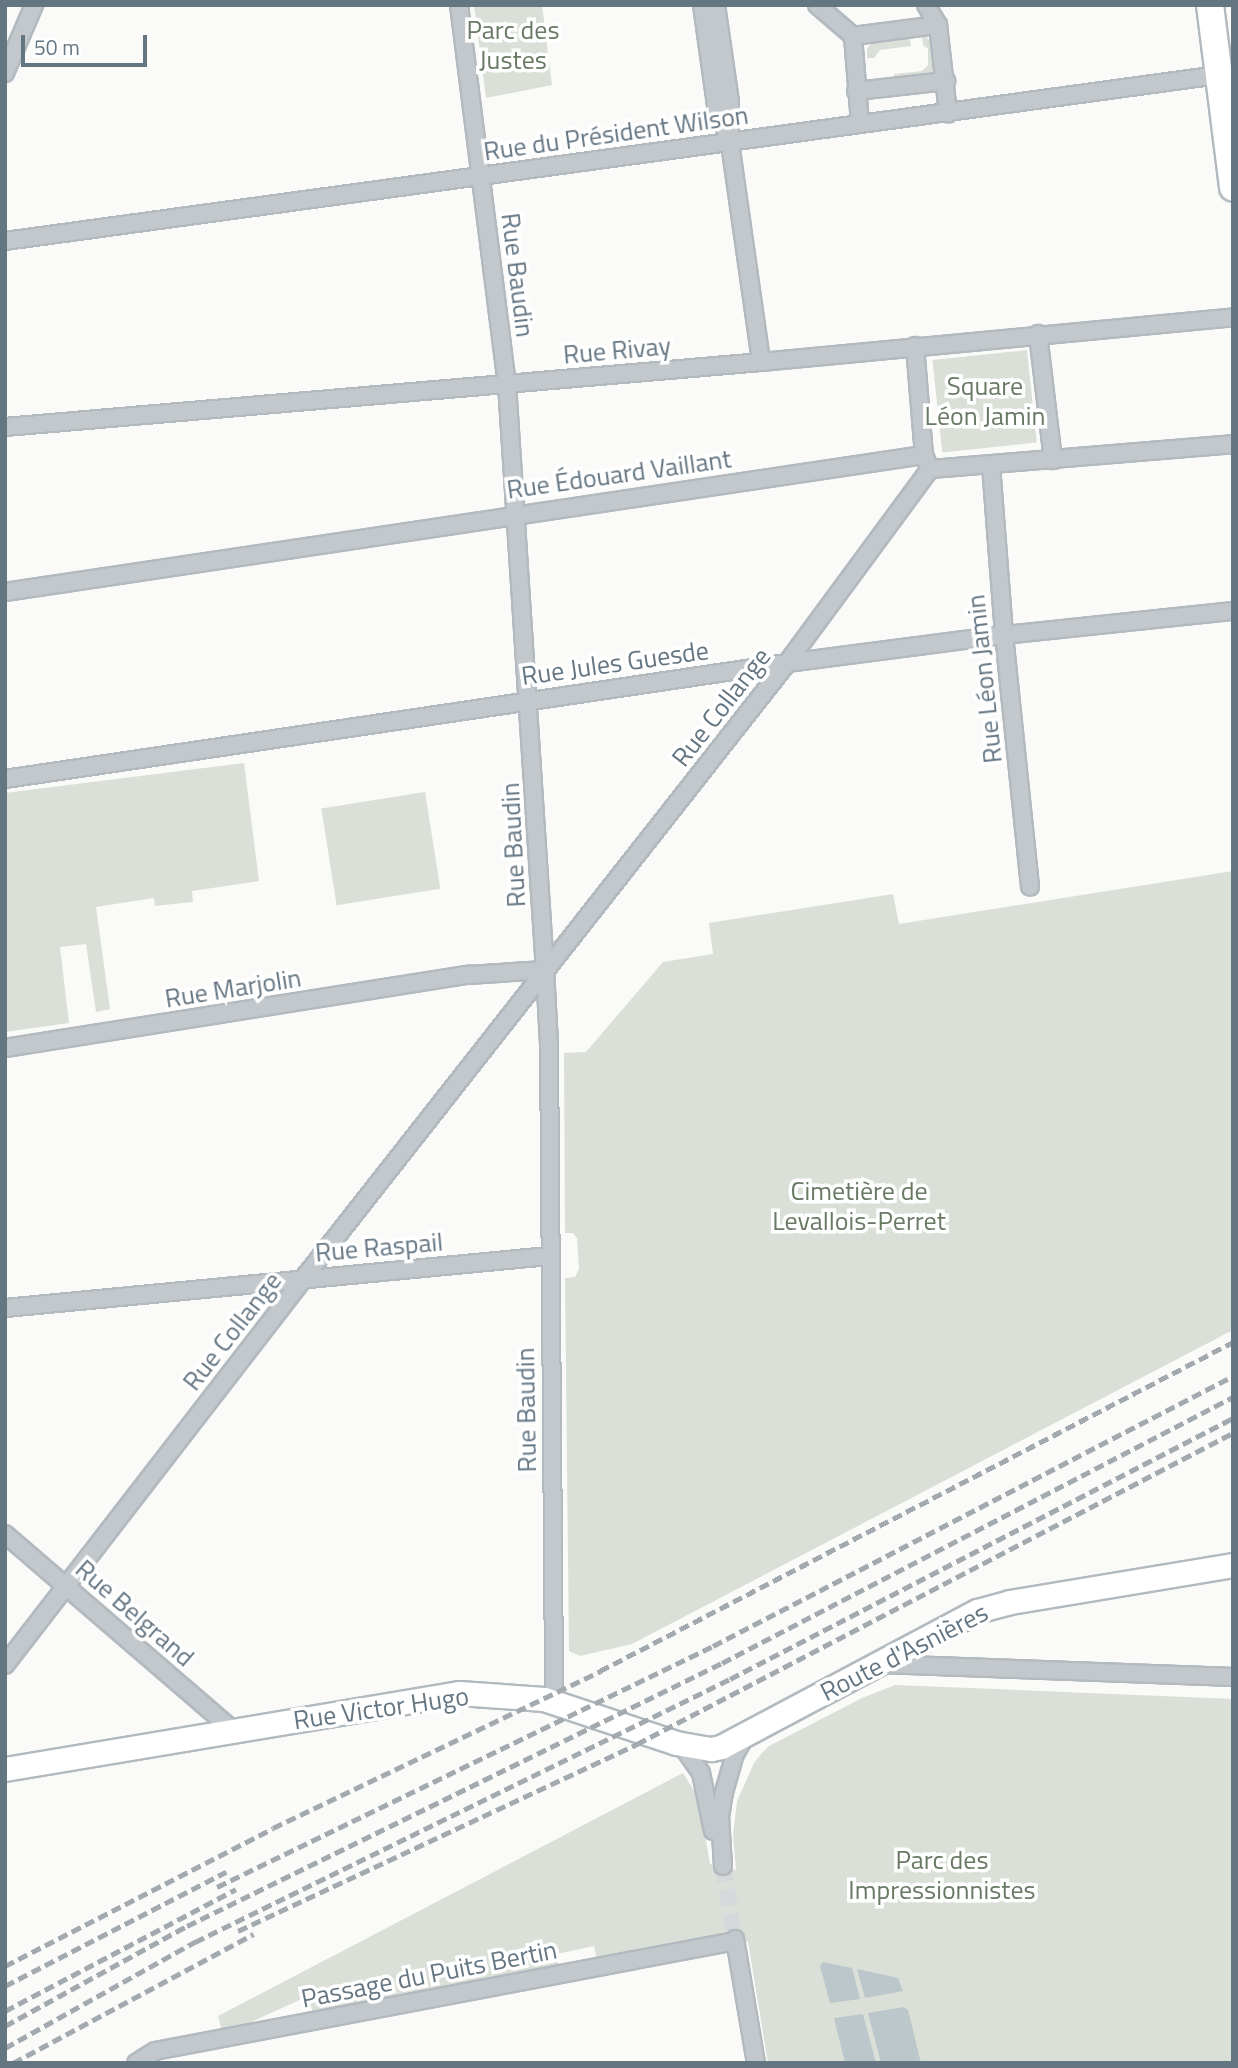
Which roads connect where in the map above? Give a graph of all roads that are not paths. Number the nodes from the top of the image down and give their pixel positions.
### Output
1 (34, 5) edge
2 (458, 5) edge
3 (702, 5) edge
4 (716, 5) edge
5 (817, 5) edge
6 (926, 5) edge
7 (945, 5) edge
8 (1210, 5) edge
9 (938, 24) junction
10 (853, 36) junction
11 (5, 74) edge
12 (1226, 74) edge
13 (946, 81) junction
14 (856, 90) junction
15 (948, 113) junction
16 (860, 123) junction
17 (730, 143) junction
18 (481, 177) junction
19 (1233, 188) edge
20 (5, 241) edge
21 (1233, 317) edge
22 (1038, 334) junction
23 (915, 346) junction
24 (761, 362) junction
25 (507, 384) junction
26 (5, 427) edge
27 (1233, 444) edge
28 (1053, 460) junction
29 (927, 462) junction
30 (991, 465) junction
31 (516, 514) junction
32 (5, 592) edge
33 (1233, 611) edge
34 (1004, 635) junction
35 (787, 663) junction
36 (528, 700) junction
37 (5, 779) edge
38 (1030, 887) dead end
39 (545, 970) junction
40 (5, 1048) edge
41 (549, 1256) junction
42 (303, 1279) junction
43 (5, 1308) edge
44 (5, 1534) edge
45 (1233, 1564) edge
46 (66, 1585) junction
47 (875, 1663) junction
48 (5, 1665) edge
49 (1233, 1678) edge
50 (554, 1683) joint
51 (532, 1696) junction
52 (232, 1729) junction
53 (748, 1732) junction
54 (689, 1751) junction
55 (5, 1769) edge
56 (136, 2063) edge
57 (756, 2063) edge

1 - 11 street
2 - 18 street, Rue Baudin
3 - 17 street
4 - 17 street
5 - 10 street
6 - 9 street
7 - 9 street
8 - 12 main road
9 - 10 street
9 - 13 street
10 - 14 street
12 - 15 street, Rue du Président Wilson
12 - 19 main road
13 - 14 street
13 - 15 street
14 - 16 street
15 - 16 street, Rue du Président Wilson
16 - 17 street, Rue du Président Wilson
17 - 18 street, Rue du Président Wilson
17 - 24 street
18 - 20 street, Rue du Président Wilson
18 - 25 street, Rue Baudin
21 - 22 street, Rue Rivay
22 - 23 street, Rue Rivay
22 - 28 street
23 - 24 street, Rue Rivay
23 - 29 street
24 - 25 street, Rue Rivay
25 - 26 street, Rue Rivay
25 - 31 street, Rue Baudin
27 - 28 street, Rue Édouard Vaillant
28 - 30 street, Rue Édouard Vaillant
29 - 30 street, Rue Édouard Vaillant
29 - 31 street, Rue Édouard Vaillant
29 - 35 street, Rue Collange
30 - 34 street, Rue Léon Jamin
31 - 32 street, Rue Édouard Vaillant
31 - 36 street, Rue Baudin
33 - 34 street, Rue Jules Guesde
34 - 35 street, Rue Jules Guesde
34 - 38 street, Rue Léon Jamin
35 - 36 street, Rue Jules Guesde
35 - 39 street, Rue Collange
36 - 37 street, Rue Jules Guesde
36 - 39 street, Rue Baudin
39 - 40 street, Rue Marjolin
39 - 41 street, Rue Baudin
39 - 42 street, Rue Collange
41 - 42 street, Rue Raspail
41 - 50 street, Rue Baudin
42 - 43 street, Rue Raspail
42 - 46 street, Rue Collange
44 - 46 street, Rue Belgrand
45 - 47 main road, Route d'Asnières
46 - 48 street, Rue Collange
46 - 52 street, Rue Belgrand
47 - 49 street
47 - 53 main road, Route d'Asnières
50 - 51 main road
51 - 52 main road, Rue Victor Hugo
51 - 54 main road, Rue Victor Hugo
52 - 55 main road, Rue Victor Hugo
53 - 54 main road
53 - 54 street
56 - 57 street, Passage du Puits Bertin

